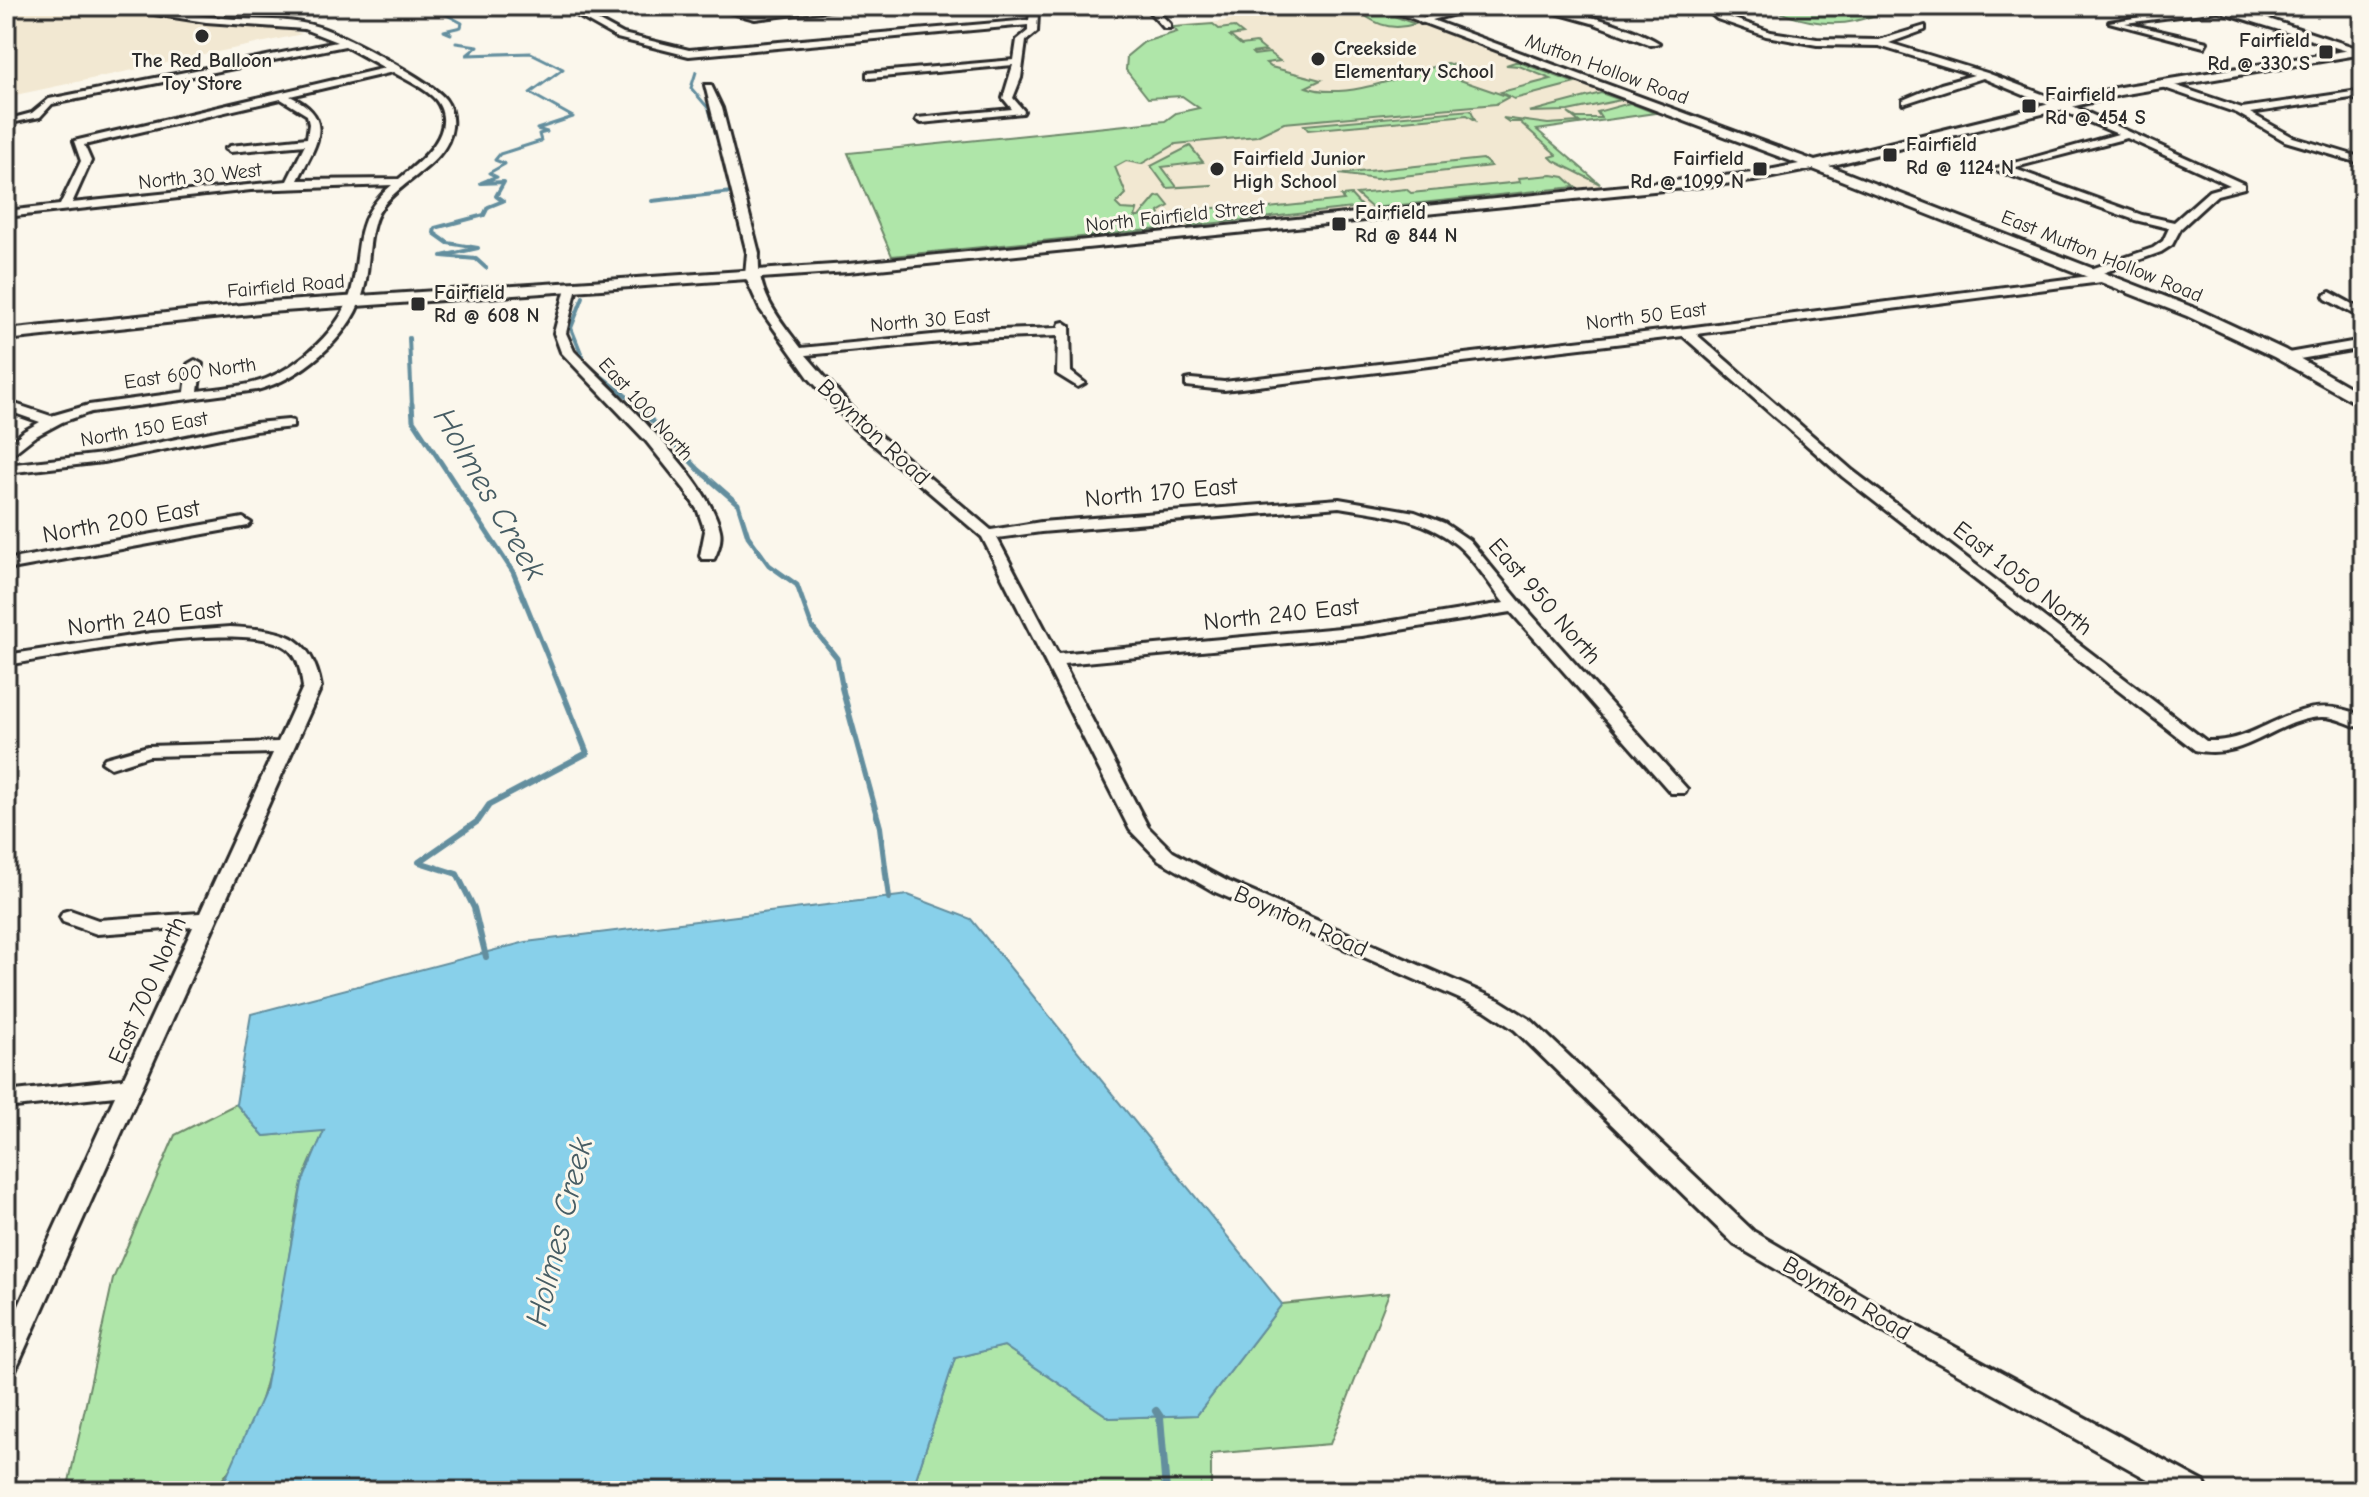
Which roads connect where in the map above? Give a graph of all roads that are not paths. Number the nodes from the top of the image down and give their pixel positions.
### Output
1 (106, 6) edge
2 (564, 6) edge
3 (610, 6) edge
4 (711, 6) edge
5 (858, 6) edge
6 (1028, 6) edge
7 (1166, 6) edge
8 (1253, 6) edge
9 (1384, 6) edge
10 (1480, 6) edge
11 (1535, 6) edge
12 (1706, 6) edge
13 (2232, 6) edge
14 (1148, 7) edge
15 (2216, 7) edge
16 (1265, 10) dead end
17 (581, 13) junction
18 (1421, 20) junction
19 (1033, 22) junction
20 (1167, 26) dead end
21 (1922, 28) dead end
22 (1654, 43) dead end
23 (1880, 43) junction
24 (342, 44) junction
25 (2204, 44) dead end
26 (2362, 52) edge
27 (1019, 62) junction
28 (394, 69) junction
29 (198, 72) junction
30 (870, 75) dead end
31 (1984, 75) junction
32 (209, 79) dead end
33 (2177, 82) junction
34 (2162, 84) junction
35 (708, 87) dead end
36 (110, 89) junction
37 (280, 95) junction
38 (2357, 97) edge
39 (122, 98) dead end
40 (1907, 102) dead end
41 (2062, 105) junction
42 (2240, 111) junction
43 (921, 120) dead end
44 (9, 122) dead end
45 (2127, 135) junction
46 (310, 141) junction
47 (230, 149) dead end
48 (2363, 161) edge
49 (1818, 165) junction
50 (399, 182) junction
51 (290, 185) junction
52 (64, 208) junction
53 (6, 214) edge
54 (2176, 226) junction
55 (2099, 275) junction
56 (751, 276) junction
57 (571, 287) junction
58 (2330, 296) dead end
59 (354, 300) junction
60 (2363, 315) edge
61 (1686, 332) junction
62 (6, 335) edge
63 (2363, 344) edge
64 (799, 352) junction
65 (2288, 357) junction
66 (195, 364) dead end
67 (1078, 383) dead end
68 (1191, 383) dead end
69 (191, 395) junction
70 (2363, 402) edge
71 (6, 405) edge
72 (53, 422) junction
73 (288, 424) dead end
74 (6, 455) edge
75 (6, 469) edge
76 (1339, 503) joint
77 (243, 523) dead end
78 (988, 535) junction
79 (708, 556) dead end
80 (6, 565) edge
81 (1515, 606) junction
82 (289, 641) joint
83 (6, 660) edge
84 (1051, 660) junction
85 (2363, 723) edge
86 (285, 747) junction
87 (111, 762) dead end
88 (1678, 789) dead end
89 (70, 917) dead end
90 (207, 919) junction
91 (133, 1086) junction
92 (6, 1100) edge
93 (8, 1353) edge
94 (2194, 1491) edge

1 - 24 street, East 600 North
2 - 17 street
3 - 17 street
4 - 5 street
6 - 19 street
7 - 14 street
8 - 16 street
9 - 18 street, Mutton Hollow Road
10 - 18 street
11 - 22 street
12 - 23 street
13 - 15 street
14 - 20 street
15 - 25 street
15 - 26 street
17 - 19 street
18 - 49 street, Mutton Hollow Road
19 - 27 street
21 - 23 street
23 - 31 street
24 - 28 street, East 600 North
24 - 29 street
26 - 33 street
27 - 30 street
27 - 43 street
28 - 37 street
28 - 50 street, East 600 North
29 - 32 street
29 - 36 street
31 - 40 street
31 - 41 street
33 - 34 street
33 - 42 street
34 - 41 street
34 - 42 street
35 - 56 street, Boynton Road
36 - 39 street
36 - 44 street
37 - 46 street
37 - 52 street
38 - 42 street
41 - 45 street
41 - 49 street, North Fairfield Street
42 - 48 street
45 - 54 street, North 50 East
45 - 54 street
46 - 47 street
46 - 51 street
49 - 55 street, East Mutton Hollow Road
49 - 56 street, North Fairfield Street
50 - 51 street, North 30 West
50 - 59 street, East 600 North
51 - 52 street, North 30 West
52 - 53 street, North 30 West
54 - 55 street, North 50 East
55 - 61 street, North 50 East
55 - 65 street, East Mutton Hollow Road
56 - 57 street, North Fairfield Street
56 - 64 street, Boynton Road
57 - 59 street, Fairfield Road
57 - 79 street, East 100 North
58 - 60 street
59 - 62 street, Fairfield Road
59 - 69 street, East 600 North
61 - 68 street, North 50 East
61 - 85 street, East 1050 North
63 - 65 street
64 - 67 street, North 30 East
64 - 78 street, Boynton Road
65 - 70 street, East Mutton Hollow Road
66 - 69 street
69 - 72 street, East 600 North
71 - 72 street
72 - 74 street, East 600 North
73 - 75 street, North 150 East
76 - 78 street, North 170 East
76 - 81 street, East 950 North
77 - 80 street, North 200 East
78 - 84 street, Boynton Road
81 - 84 street, North 240 East
81 - 88 street, East 950 North
82 - 83 street, North 240 East
82 - 86 street, East 700 North
84 - 94 street, Boynton Road
86 - 87 street
86 - 90 street, East 700 North
89 - 90 street
90 - 91 street, East 700 North
91 - 92 street
91 - 93 street, East 700 North

